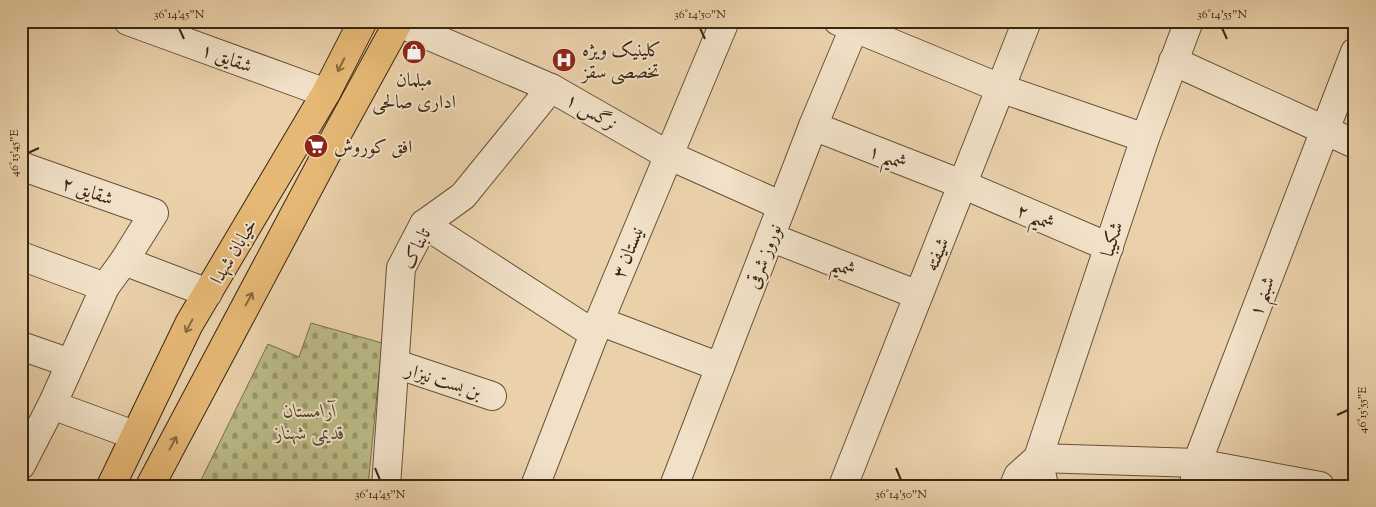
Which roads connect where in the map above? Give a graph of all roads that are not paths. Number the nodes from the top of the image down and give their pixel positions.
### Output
1 (128, 21) edge
2 (363, 21) edge
3 (725, 21) edge
4 (1027, 21) edge
5 (1190, 21) edge
6 (399, 22) edge
7 (850, 23) edge
8 (1355, 52) edge
9 (1173, 61) junction
10 (551, 88) junction
11 (1000, 88) junction
12 (326, 93) junction
13 (813, 126) junction
14 (1325, 130) junction
15 (1145, 138) junction
16 (1355, 144) edge
17 (668, 155) junction
18 (21, 166) edge
19 (964, 185) junction
20 (782, 206) junction
21 (424, 224) junction
22 (770, 237) junction
23 (1109, 247) junction
24 (21, 256) edge
25 (124, 261) junction
26 (104, 287) junction
27 (208, 293) junction
28 (918, 295) junction
29 (596, 328) junction
30 (21, 346) edge
31 (70, 363) junction
32 (396, 364) junction
33 (720, 367) junction
34 (492, 396) dead end
35 (52, 405) junction
36 (134, 435) junction
37 (24, 454) edge
38 (1038, 458) junction
39 (1196, 474) edge
40 (111, 486) edge
41 (150, 486) edge
42 (386, 486) edge
43 (535, 486) edge
44 (674, 486) edge
45 (843, 486) edge
46 (1014, 486) edge
47 (1044, 486) edge
48 (1320, 486) edge

1 - 12 street, شقایق ۱
2 -> 12 main road, خیابان شهدا
3 - 17 street, نیستان ۳
4 - 11 street, شیفته
5 - 9 street, شکیبا
6 - 10 street, نرگس ۱
41 -> 6 main road, خیابان شهدا
7 - 11 street
7 - 13 street, نوروز شرقی
8 - 14 street, شبنم ۱
9 - 14 street
9 - 15 street, شکیبا
10 - 17 street, نرگس ۱
10 - 21 street, تابناک
11 - 15 street
11 - 19 street, شیفته
12 - 27 main road, خیابان شهدا
13 - 19 street, شمیم ۱
13 - 20 street, نوروز شرقی
14 - 16 street
14 - 39 street, شبنم ۱
15 - 23 street, شکیبا
17 - 20 street, نرگس ۱
17 - 29 street, نیستان ۳
18 - 25 street, شقایق ۲
19 - 23 street, شمیم ۲
19 - 28 street, شیفته
20 - 22 street, نوروز شرقی
21 - 29 street
21 - 32 street, تابناک
22 - 28 street, شمیم
22 - 33 street, نوروز شرقی
23 - 38 street, شکیبا
24 - 26 street
25 - 26 street
25 - 27 street
26 - 31 street
27 -> 36 main road, خیابان شهدا
28 - 45 street, شیفته
29 - 33 street
29 - 43 street, نیستان ۳
30 - 31 street
31 - 35 street
32 - 34 street, بن بست نیزار
32 - 42 street, تابناک
33 - 44 street, نوروز شرقی
35 - 36 street
35 - 37 street
36 - 40 main road, خیابان شهدا
38 - 39 street
38 - 46 street
38 - 47 street
39 - 48 street

